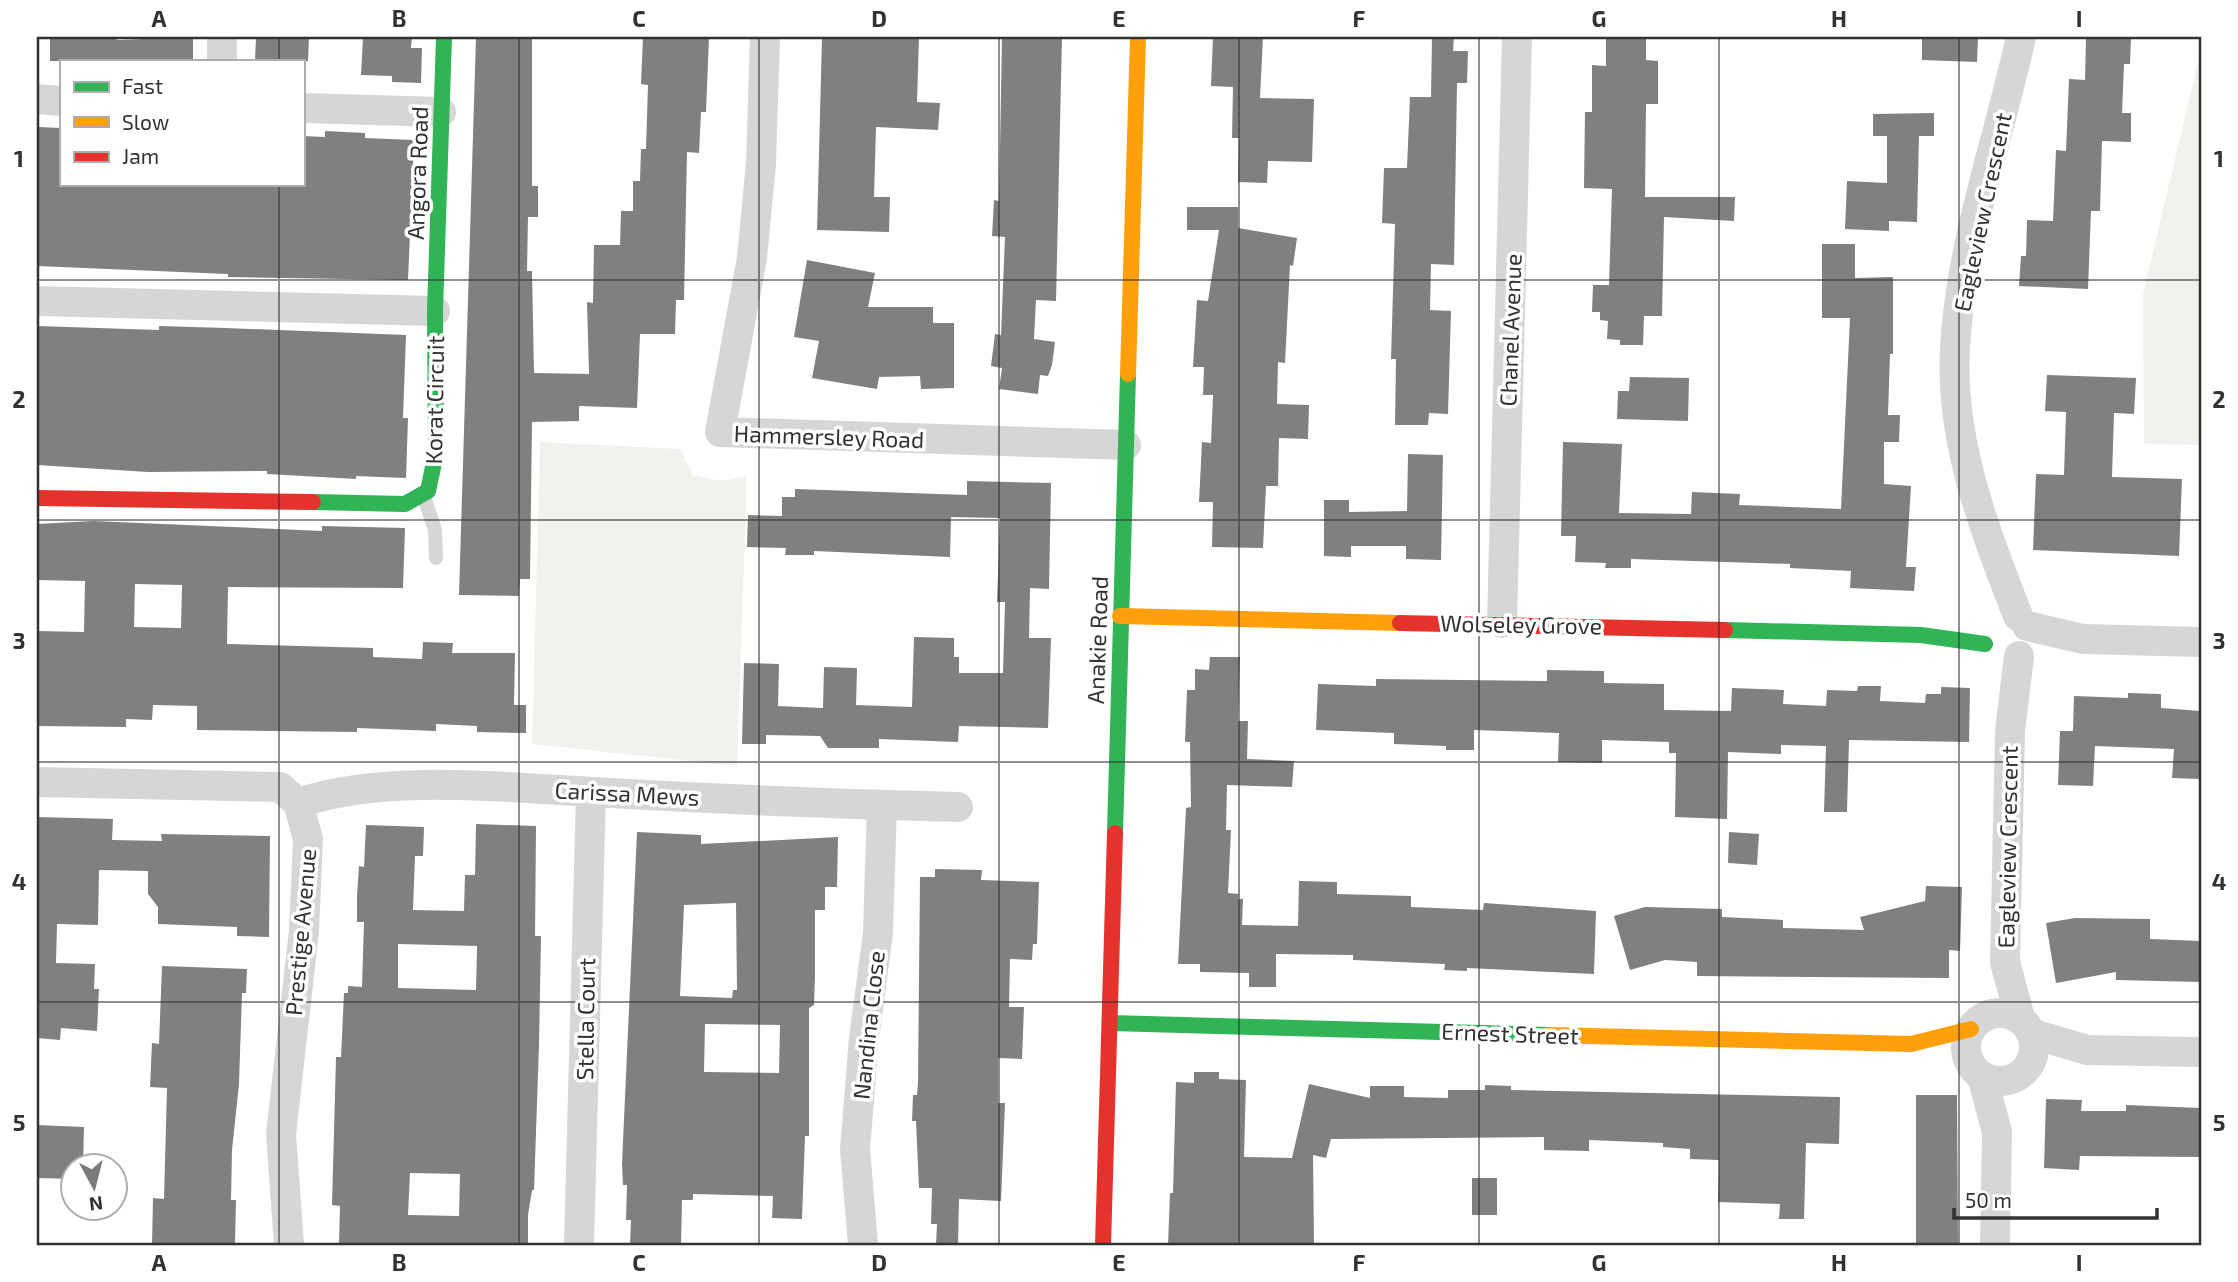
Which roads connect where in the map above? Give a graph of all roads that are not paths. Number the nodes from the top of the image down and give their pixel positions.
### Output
1 (222, 37) edge
2 (444, 37) edge
3 (765, 37) edge
4 (1138, 37) edge
5 (1517, 37) edge
6 (2021, 37) edge
7 (222, 60) edge
8 (37, 99) edge
9 (60, 101) edge
10 (304, 108) edge
11 (442, 111) junction
12 (37, 301) edge
13 (435, 312) junction
14 (1126, 445) junction
15 (423, 495) junction
16 (37, 498) edge
17 (436, 558) dead end
18 (1120, 616) junction
19 (1502, 623) junction
20 (1921, 635) joint
21 (2006, 637) junction
22 (2201, 642) edge
23 (37, 782) edge
24 (591, 792) junction
25 (298, 803) junction
26 (882, 805) junction
27 (958, 807) dead end
28 (2005, 962) junction
29 (1979, 1022) junction
30 (1110, 1023) junction
31 (2026, 1026) junction
32 (1911, 1044) junction
33 (2087, 1050) junction
34 (2201, 1052) edge
35 (1976, 1070) junction
36 (2022, 1072) junction
37 (1997, 1132) junction
38 (289, 1245) edge
39 (579, 1245) edge
40 (863, 1245) edge
41 (1103, 1245) edge
42 (1995, 1245) edge

1 - 7 street
2 - 11 street, Angora Road
3 - 14 street, Hammersley Road
4 - 14 street, Anakie Road
5 - 19 street, Chanel Avenue
6 - 21 street, Eagleview Crescent
8 - 9 street
10 - 11 street
11 - 13 street, Angora Road
12 - 13 street, Korat Circuit
13 - 15 street, Korat Circuit
14 - 18 street, Anakie Road
15 - 16 street, Korat Circuit
15 - 17 lane
18 - 19 street, Wolseley Grove
18 - 30 street, Anakie Road
19 - 20 street, Wolseley Grove
20 - 21 street, Wolseley Grove
21 - 22 street, Wolseley Grove
21 - 28 street, Eagleview Crescent
23 - 25 street
24 - 25 street, Carissa Mews
24 - 26 street, Carissa Mews
24 - 39 street, Stella Court
25 - 38 street, Prestige Avenue
26 - 27 street, Carissa Mews
26 - 40 street, Nandina Close
28 - 29 street, Eagleview Crescent
28 - 31 street, Eagleview Crescent
29 - 31 street
29 - 32 street, Ernest Street
29 - 35 street
30 - 32 street, Ernest Street
30 - 41 street, Anakie Road
31 - 33 street
31 - 36 street
32 - 35 street, Ernest Street
33 - 34 street
33 - 36 street
35 - 36 street
35 - 37 street
36 - 37 street
37 - 42 street

